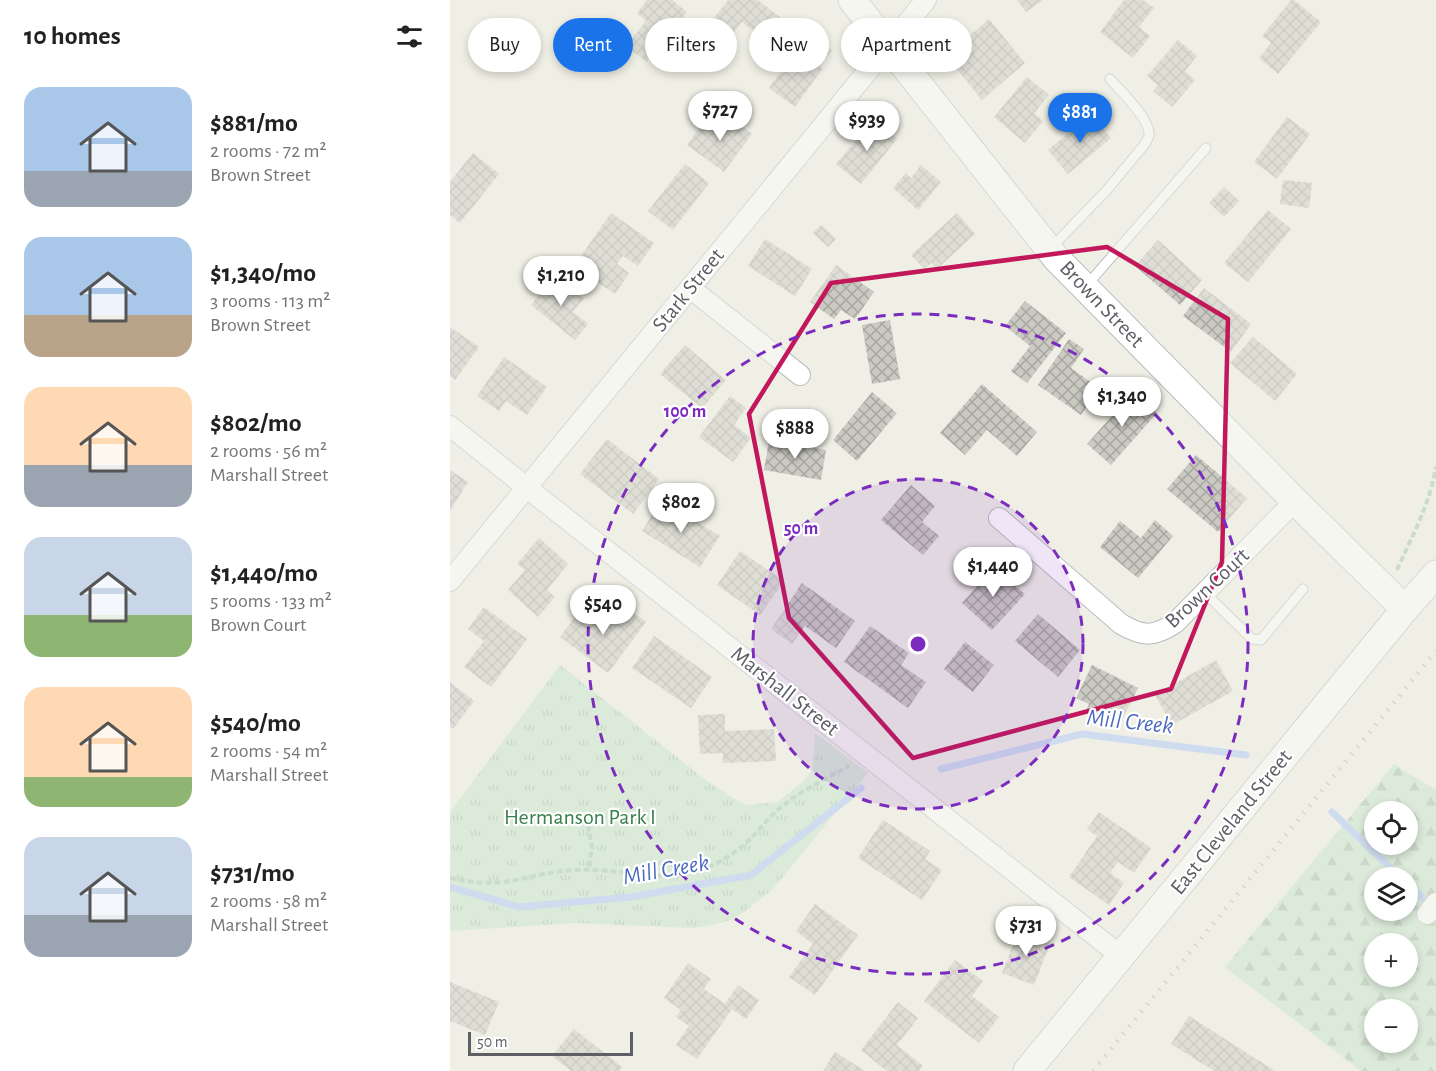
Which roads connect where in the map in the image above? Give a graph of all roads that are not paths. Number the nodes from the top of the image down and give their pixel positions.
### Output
1 (852, 0) edge
2 (926, 0) edge
3 (866, 18) edge
4 (911, 18) edge
5 (867, 72) edge
6 (909, 72) edge
7 (1110, 79) dead end
8 (1206, 148) dead end
9 (1049, 249) junction
10 (1086, 287) junction
11 (690, 288) junction
12 (800, 375) dead end
13 (450, 426) edge
14 (526, 487) junction
15 (1295, 501) junction
16 (999, 518) dead end
17 (1436, 574) edge
18 (450, 581) edge
19 (1303, 589) dead end
20 (1205, 593) junction
21 (1405, 609) junction
22 (1121, 956) junction
23 (1027, 1071) edge

1 - 3 street, Brown Street
2 - 4 street, Stark Street
5 - 11 street, Stark Street
6 - 9 street, Brown Street
7 - 9 lane
8 - 10 lane
9 - 10 street, Brown Street
10 - 15 street, Brown Street
11 - 12 street
11 - 14 street, Stark Street
13 - 14 street, Marshall Street
14 - 18 street, Stark Street
14 - 22 street, Marshall Street
15 - 20 street, Brown Court
15 - 21 street, Brown Street
16 - 20 street, Brown Court
17 - 21 street, East Cleveland Street
19 - 20 lane
21 - 22 street, East Cleveland Street
22 - 23 street, East Cleveland Street

